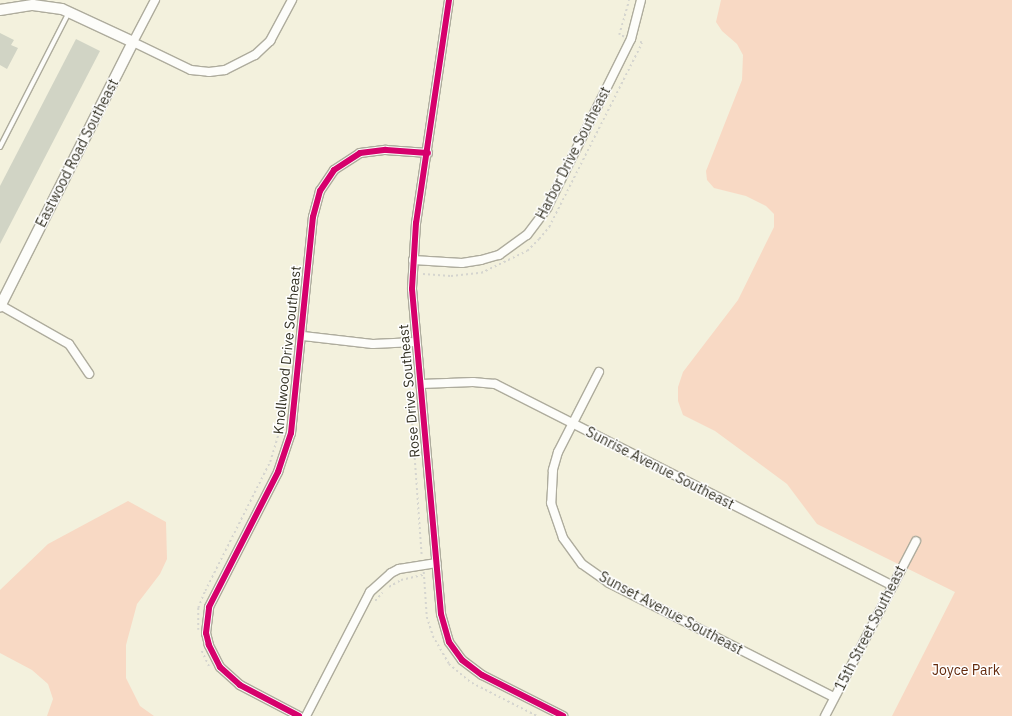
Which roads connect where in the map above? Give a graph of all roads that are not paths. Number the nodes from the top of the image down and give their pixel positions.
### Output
1 (155, 0) edge
2 (292, 0) edge
3 (449, 0) edge
4 (641, 0) edge
5 (0, 10) edge
6 (70, 12) junction
7 (133, 42) junction
8 (0, 147) edge
9 (428, 154) junction
10 (413, 260) junction
11 (0, 306) edge
12 (303, 336) junction
13 (415, 342) junction
14 (600, 372) dead end
15 (89, 374) dead end
16 (420, 384) junction
17 (572, 423) junction
18 (916, 540) dead end
19 (437, 563) junction
20 (892, 585) junction
21 (834, 697) junction
22 (299, 716) edge
23 (306, 716) edge
24 (563, 716) edge
25 (825, 716) edge

1 - 7 street, Eastwood Road Southeast
2 - 7 street
3 - 9 street, Rose Drive Southeast
4 - 10 street, Harbor Drive Southeast
5 - 6 street
6 - 7 street
6 - 8 lane
7 - 11 street, Eastwood Road Southeast
9 - 10 street, Rose Drive Southeast
9 - 12 street, Knollwood Drive Southeast
10 - 13 street, Rose Drive Southeast
11 - 15 street
12 - 13 street
12 - 22 street, Knollwood Drive Southeast
13 - 16 street, Rose Drive Southeast
14 - 17 street, Sunset Avenue Southeast
16 - 17 street, Sunrise Avenue Southeast
16 - 19 street, Rose Drive Southeast
17 - 20 street, Sunrise Avenue Southeast
17 - 21 street, Sunset Avenue Southeast
18 - 20 street, 15th Street Southeast
19 - 23 street
19 - 24 street, Rose Drive Southeast
20 - 21 street, 15th Street Southeast
21 - 25 street, 15th Street Southeast

